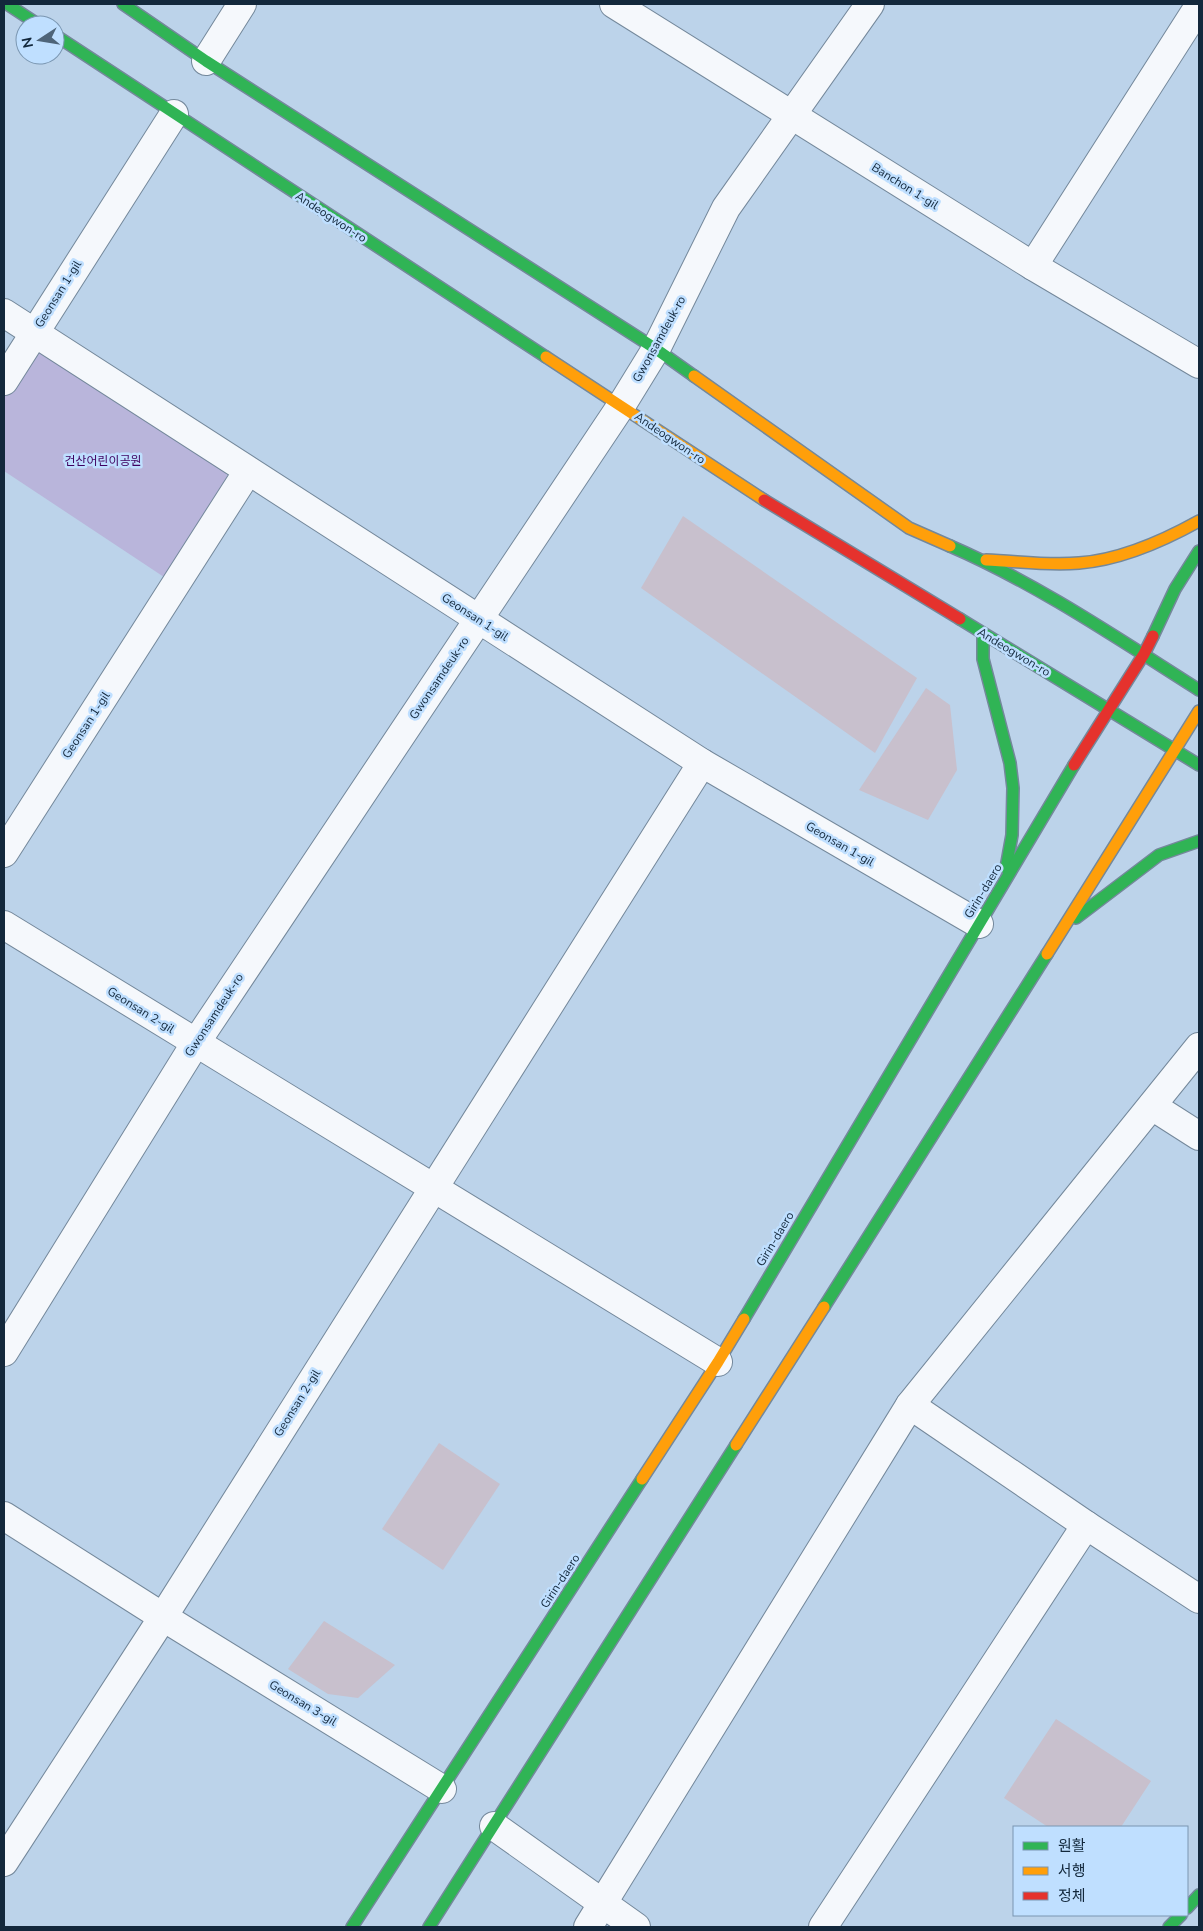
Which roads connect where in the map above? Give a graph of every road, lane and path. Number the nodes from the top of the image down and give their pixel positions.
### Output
1 (7, 4) edge
2 (123, 4) edge
3 (242, 4) edge
4 (614, 4) edge
5 (870, 4) edge
6 (1199, 6) edge
7 (24, 15) edge
8 (65, 42) edge
9 (206, 61) junction
10 (174, 114) junction
11 (792, 114) junction
12 (1033, 266) junction
13 (4, 313) edge
14 (34, 333) junction
15 (656, 350) junction
16 (1199, 364) edge
17 (4, 381) edge
18 (621, 406) junction
19 (248, 471) junction
20 (1199, 521) edge
21 (1199, 551) edge
22 (983, 560) junction
23 (478, 619) junction
24 (983, 634) junction
25 (1144, 654) junction
26 (1199, 690) edge
27 (1108, 710) junction
28 (1199, 711) edge
29 (1174, 749) junction
30 (702, 763) junction
31 (1199, 765) edge
32 (1199, 841) edge
33 (4, 853) edge
34 (1004, 882) junction
35 (979, 924) junction
36 (4, 925) edge
37 (1063, 928) junction
38 (195, 1044) junction
39 (1199, 1047) edge
40 (1152, 1106) junction
41 (1199, 1136) edge
42 (432, 1189) junction
43 (4, 1352) edge
44 (718, 1362) junction
45 (910, 1405) junction
46 (4, 1516) edge
47 (1086, 1525) junction
48 (1199, 1599) edge
49 (163, 1617) junction
50 (442, 1789) junction
51 (494, 1826) junction
52 (4, 1862) edge
53 (1199, 1895) edge
54 (602, 1904) junction
55 (1188, 1907) edge
56 (1180, 1916) edge
57 (352, 1927) edge
58 (429, 1927) edge
59 (588, 1927) edge
60 (636, 1927) edge
61 (823, 1927) edge
62 (1169, 1927) edge

1 - 7 street
2 - 9 street
3 - 9 street
4 - 11 street, Banchon 1-gil
5 - 11 street, Gwonsamdeuk-ro
6 - 12 street
8 - 10 street, Andeogwon-ro
9 - 15 street
10 - 14 street, Geonsan 1-gil
10 - 18 street, Andeogwon-ro
11 - 12 street, Banchon 1-gil
11 - 15 street, Gwonsamdeuk-ro
12 - 16 street, Banchon 1-gil
13 - 14 street, Geonsan 1-gil
14 - 17 street, Geonsan 1-gil
14 - 19 street, Geonsan 1-gil
15 - 18 street, Gwonsamdeuk-ro
15 - 22 street
18 - 23 street, Gwonsamdeuk-ro
18 - 24 street, Andeogwon-ro
19 - 23 street, Geonsan 1-gil
19 - 33 street, Geonsan 1-gil
20 - 22 street
21 - 25 street, Girin-daero
22 - 25 street
23 - 30 street, Geonsan 1-gil
23 - 38 street, Gwonsamdeuk-ro
24 - 27 street, Andeogwon-ro
24 - 34 street
25 - 26 street
25 - 27 street, Girin-daero
27 - 29 street, Andeogwon-ro
27 - 34 street, Girin-daero
28 - 29 street
29 - 31 street, Andeogwon-ro
29 - 37 street
30 - 35 street, Geonsan 1-gil
30 - 42 street, Geonsan 2-gil
32 - 37 street
34 - 35 street, Girin-daero
35 - 44 street, Girin-daero
36 - 38 street, Geonsan 2-gil
37 - 51 street
38 - 42 street, Geonsan 2-gil
38 - 43 street, Gwonsamdeuk-ro
39 - 40 street
40 - 41 street
40 - 45 street
42 - 44 street, Geonsan 2-gil
42 - 49 street, Geonsan 2-gil
44 - 50 street, Girin-daero
45 - 47 street
45 - 54 street
46 - 49 street, Geonsan 3-gil
47 - 48 street
47 - 61 street
49 - 50 street, Geonsan 3-gil
49 - 52 street
50 - 57 street, Girin-daero
51 - 54 street
51 - 58 street
53 - 55 street
54 - 59 street
54 - 60 street
56 - 62 street

